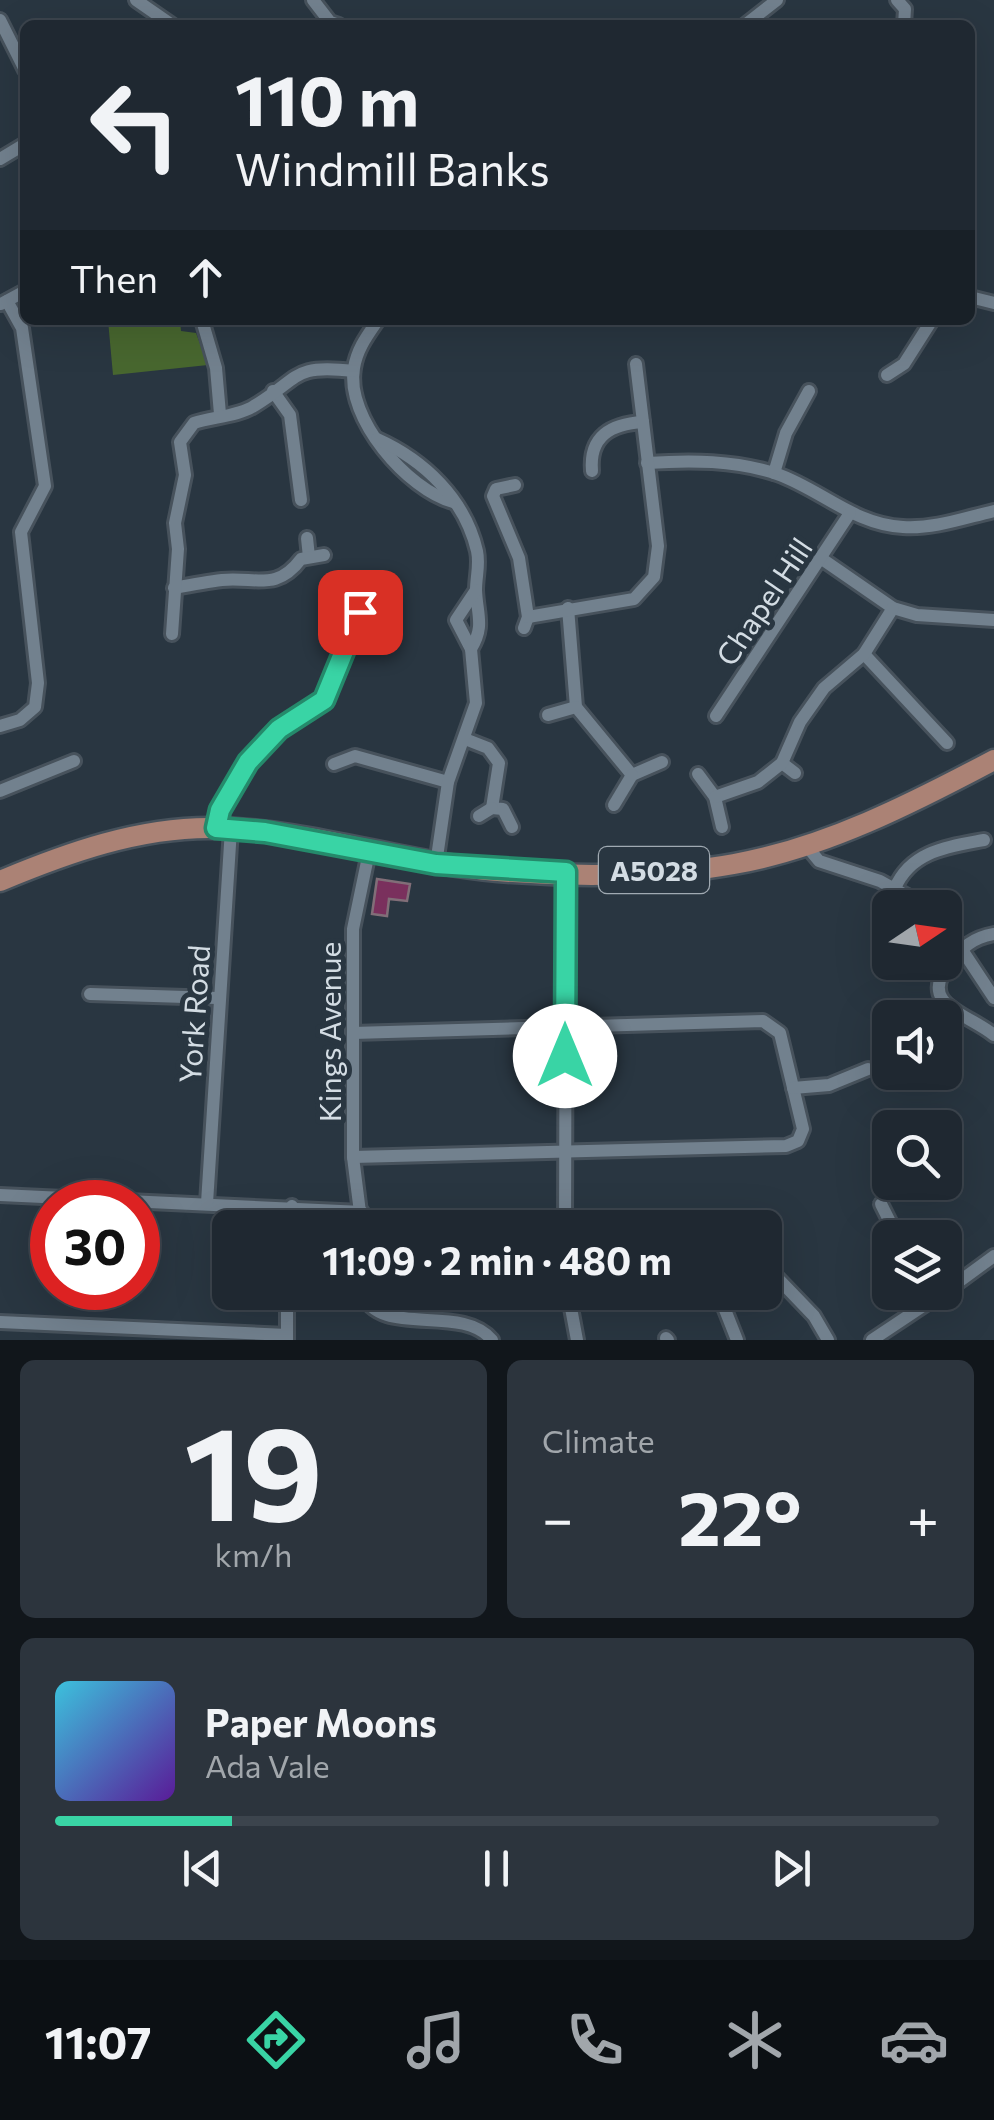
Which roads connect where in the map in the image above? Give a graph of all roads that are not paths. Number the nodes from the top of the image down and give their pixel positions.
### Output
1 (777, 0) edge
2 (145, 3) edge
3 (0, 20) edge
4 (166, 20) edge
5 (751, 20) edge
6 (20, 60) edge
7 (3, 302) edge
8 (203, 325) edge
9 (375, 325) edge
10 (929, 325) edge
11 (636, 364) dead end
12 (353, 371) junction
13 (886, 375) dead end
14 (273, 391) junction
15 (809, 391) dead end
16 (220, 414) junction
17 (643, 422) junction
18 (647, 462) junction
19 (592, 471) dead end
20 (774, 474) junction
21 (515, 485) dead end
22 (301, 500) dead end
23 (994, 511) edge
24 (850, 513) junction
25 (307, 538) dead end
26 (324, 554) dead end
27 (309, 557) junction
28 (822, 559) junction
29 (174, 588) junction
30 (476, 590) junction
31 (568, 608) junction
32 (893, 608) junction
33 (360, 612) dead end
34 (994, 620) edge
35 (172, 634) dead end
36 (471, 649) junction
37 (864, 654) junction
38 (576, 707) junction
39 (548, 715) dead end
40 (716, 716) dead end
41 (0, 726) edge
42 (465, 739) junction
43 (947, 744) dead end
44 (994, 760) edge
45 (74, 762) dead end
46 (662, 762) dead end
47 (782, 763) junction
48 (334, 764) dead end
49 (698, 774) dead end
50 (795, 774) dead end
51 (632, 775) junction
52 (448, 782) junction
53 (0, 791) edge
54 (715, 797) junction
55 (614, 804) dead end
56 (492, 808) junction
57 (479, 816) dead end
58 (512, 826) dead end
59 (722, 826) dead end
60 (224, 828) junction
61 (984, 840) dead end
62 (805, 844) junction
63 (369, 852) junction
64 (436, 864) junction
65 (566, 872) junction
66 (0, 881) edge
67 (895, 888) junction
68 (898, 890) edge
69 (994, 934) edge
70 (963, 946) junction
71 (90, 994) dead end
72 (217, 998) junction
73 (994, 998) edge
74 (565, 1025) junction
75 (353, 1033) junction
76 (994, 1035) edge
77 (868, 1069) dead end
78 (793, 1088) junction
79 (565, 1152) junction
80 (353, 1157) junction
81 (0, 1195) edge
82 (207, 1203) junction
83 (882, 1204) dead end
84 (292, 1206) junction
85 (292, 1210) edge
86 (339, 1210) edge
87 (362, 1210) edge
88 (565, 1210) edge
89 (890, 1220) edge
90 (994, 1256) edge
91 (962, 1279) edge
92 (782, 1283) edge
93 (287, 1310) edge
94 (369, 1310) edge
95 (571, 1310) edge
96 (726, 1310) edge
97 (917, 1310) edge
98 (0, 1322) edge
99 (391, 1334) dead end
100 (428, 1335) dead end
101 (287, 1338) edge
102 (492, 1340) edge
103 (577, 1340) edge
104 (738, 1340) edge
105 (828, 1340) edge
106 (872, 1340) edge

1 - 5 street
2 - 4 street
3 - 6 street
7 - 41 street
8 - 16 street
9 - 12 street
10 - 13 street
11 - 17 street
12 - 14 street
12 - 30 street
14 - 16 street
14 - 22 street
15 - 20 street
16 - 29 street
17 - 18 street
17 - 19 street
18 - 20 street
18 - 31 street
20 - 24 street
21 - 31 street
23 - 24 street
24 - 28 street, Chapel Hill
25 - 27 street
26 - 27 street
27 - 29 street
28 - 32 street
28 - 40 street, Chapel Hill
29 - 35 street
30 - 36 street
30 - 36 street
31 - 38 street
32 - 34 street
32 - 37 street
33 - 60 street, York Road
36 - 42 street
37 - 43 street
37 - 47 street
38 - 39 street
38 - 51 street
42 - 52 street
42 - 56 street
44 - 62 main road, A5028
45 - 53 street
46 - 51 street
47 - 50 street
47 - 54 street
48 - 52 street
49 - 54 street
51 - 55 street
52 - 64 street
54 - 59 street
56 - 57 street
56 - 58 street
60 - 63 main road, A5028
60 - 66 main road, A5028
60 - 72 street, York Road
61 - 67 street
62 - 65 main road, A5028
62 - 67 street
63 - 64 main road, A5028
63 - 75 street, Kings Avenue
64 - 65 main road, A5028
65 - 74 street
67 - 68 street
69 - 70 street
70 - 73 street
70 - 76 street
71 - 72 street
72 - 82 street, York Road
74 - 75 street
74 - 78 street
74 - 79 street
75 - 80 street, Kings Avenue
77 - 78 street
78 - 79 street
79 - 80 street
79 - 88 street
80 - 87 street, Kings Avenue
81 - 82 street
82 - 84 street
83 - 89 street
84 - 85 street
84 - 86 street
90 - 91 street
92 - 105 street
93 - 101 street
94 - 99 street
95 - 103 street
96 - 104 street
97 - 106 street
98 - 101 street
100 - 102 street

